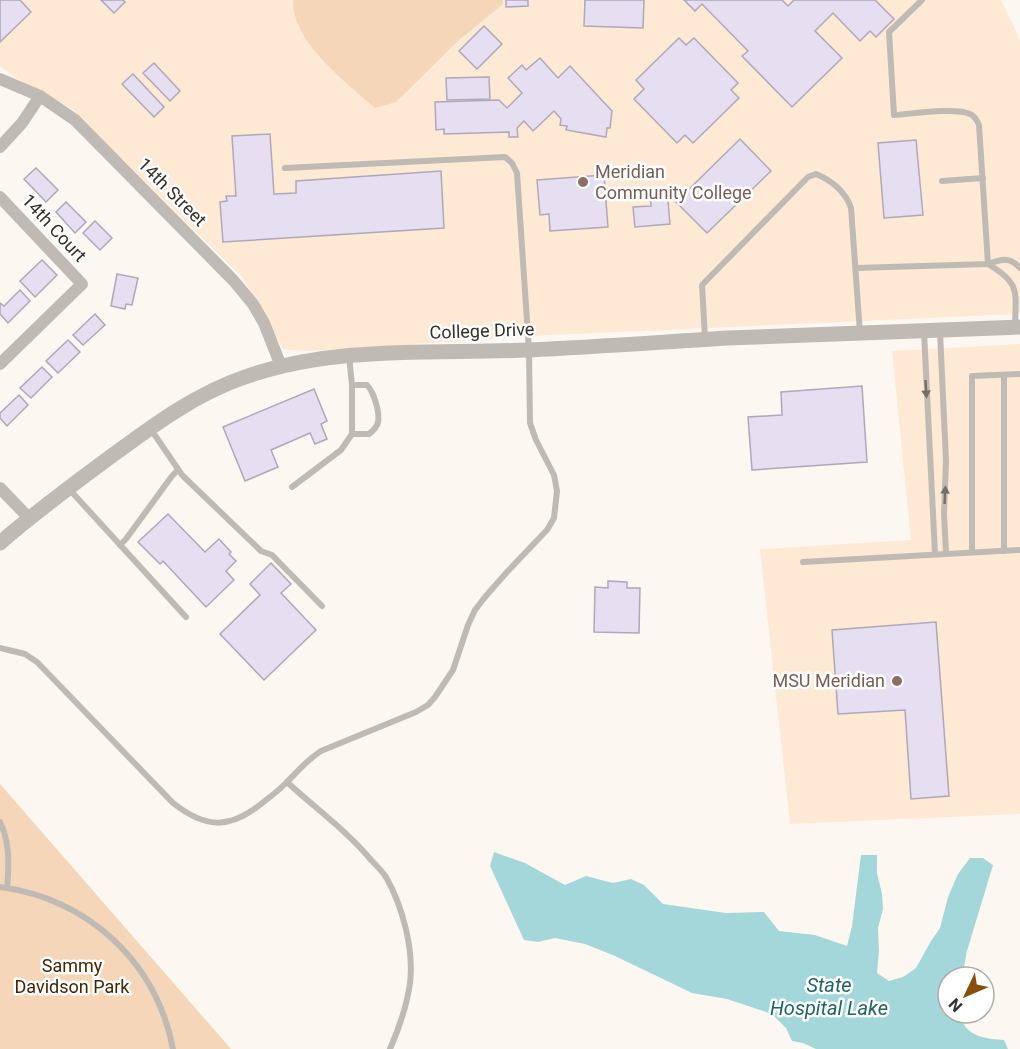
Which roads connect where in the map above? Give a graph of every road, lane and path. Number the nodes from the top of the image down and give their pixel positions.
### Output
1 (922, 0) edge
2 (0, 79) edge
3 (40, 96) junction
4 (0, 147) edge
5 (285, 168) dead end
6 (982, 178) junction
7 (942, 181) dead end
8 (0, 197) edge
9 (988, 264) junction
10 (856, 268) junction
11 (1020, 268) edge
12 (1018, 327) edge
13 (940, 330) junction
14 (924, 331) junction
15 (860, 333) junction
16 (705, 340) junction
17 (529, 350) junction
18 (349, 355) junction
19 (0, 364) edge
20 (281, 366) junction
21 (1020, 374) edge
22 (1004, 375) junction
23 (352, 385) junction
24 (149, 428) junction
25 (352, 434) junction
26 (178, 470) junction
27 (292, 487) dead end
28 (69, 488) junction
29 (0, 489) edge
30 (29, 518) junction
31 (0, 543) edge
32 (120, 544) junction
33 (1020, 550) edge
34 (1004, 551) junction
35 (972, 552) junction
36 (946, 553) junction
37 (934, 554) junction
38 (803, 562) dead end
39 (322, 606) dead end
40 (186, 617) dead end
41 (0, 648) edge
42 (287, 782) junction
43 (0, 822) edge
44 (3, 888) edge
45 (173, 1049) edge
46 (390, 1049) edge

1 - 6 lane
2 - 3 street, 14th Street
3 - 4 street
3 - 20 street, 14th Street
5 - 17 lane
6 - 7 lane
6 - 9 lane
8 - 19 street, 14th Court
9 - 10 lane
9 - 11 lane
9 - 12 lane
10 - 15 lane
10 - 16 lane
12 - 13 street, College Drive
13 - 14 street, College Drive
36 -> 13 lane
14 - 15 street, College Drive
14 -> 37 lane
15 - 16 street, College Drive
16 - 17 street, College Drive
17 - 18 street, College Drive
17 - 42 lane
18 - 20 street, College Drive
18 - 23 lane
20 - 24 street, College Drive
21 - 22 lane
22 - 34 lane
22 - 35 lane
23 - 25 lane
23 - 25 lane
24 - 26 lane
24 - 28 street, College Drive
25 - 27 lane
26 - 32 lane
26 - 39 lane
28 - 30 street, College Drive
28 - 32 lane
29 - 30 street
30 - 31 street, College Drive
32 - 40 lane
33 - 34 lane
34 - 35 lane
35 - 36 lane
36 - 37 lane
37 - 38 lane
41 - 42 lane
42 - 46 lane
43 - 44 lane
44 - 45 lane

